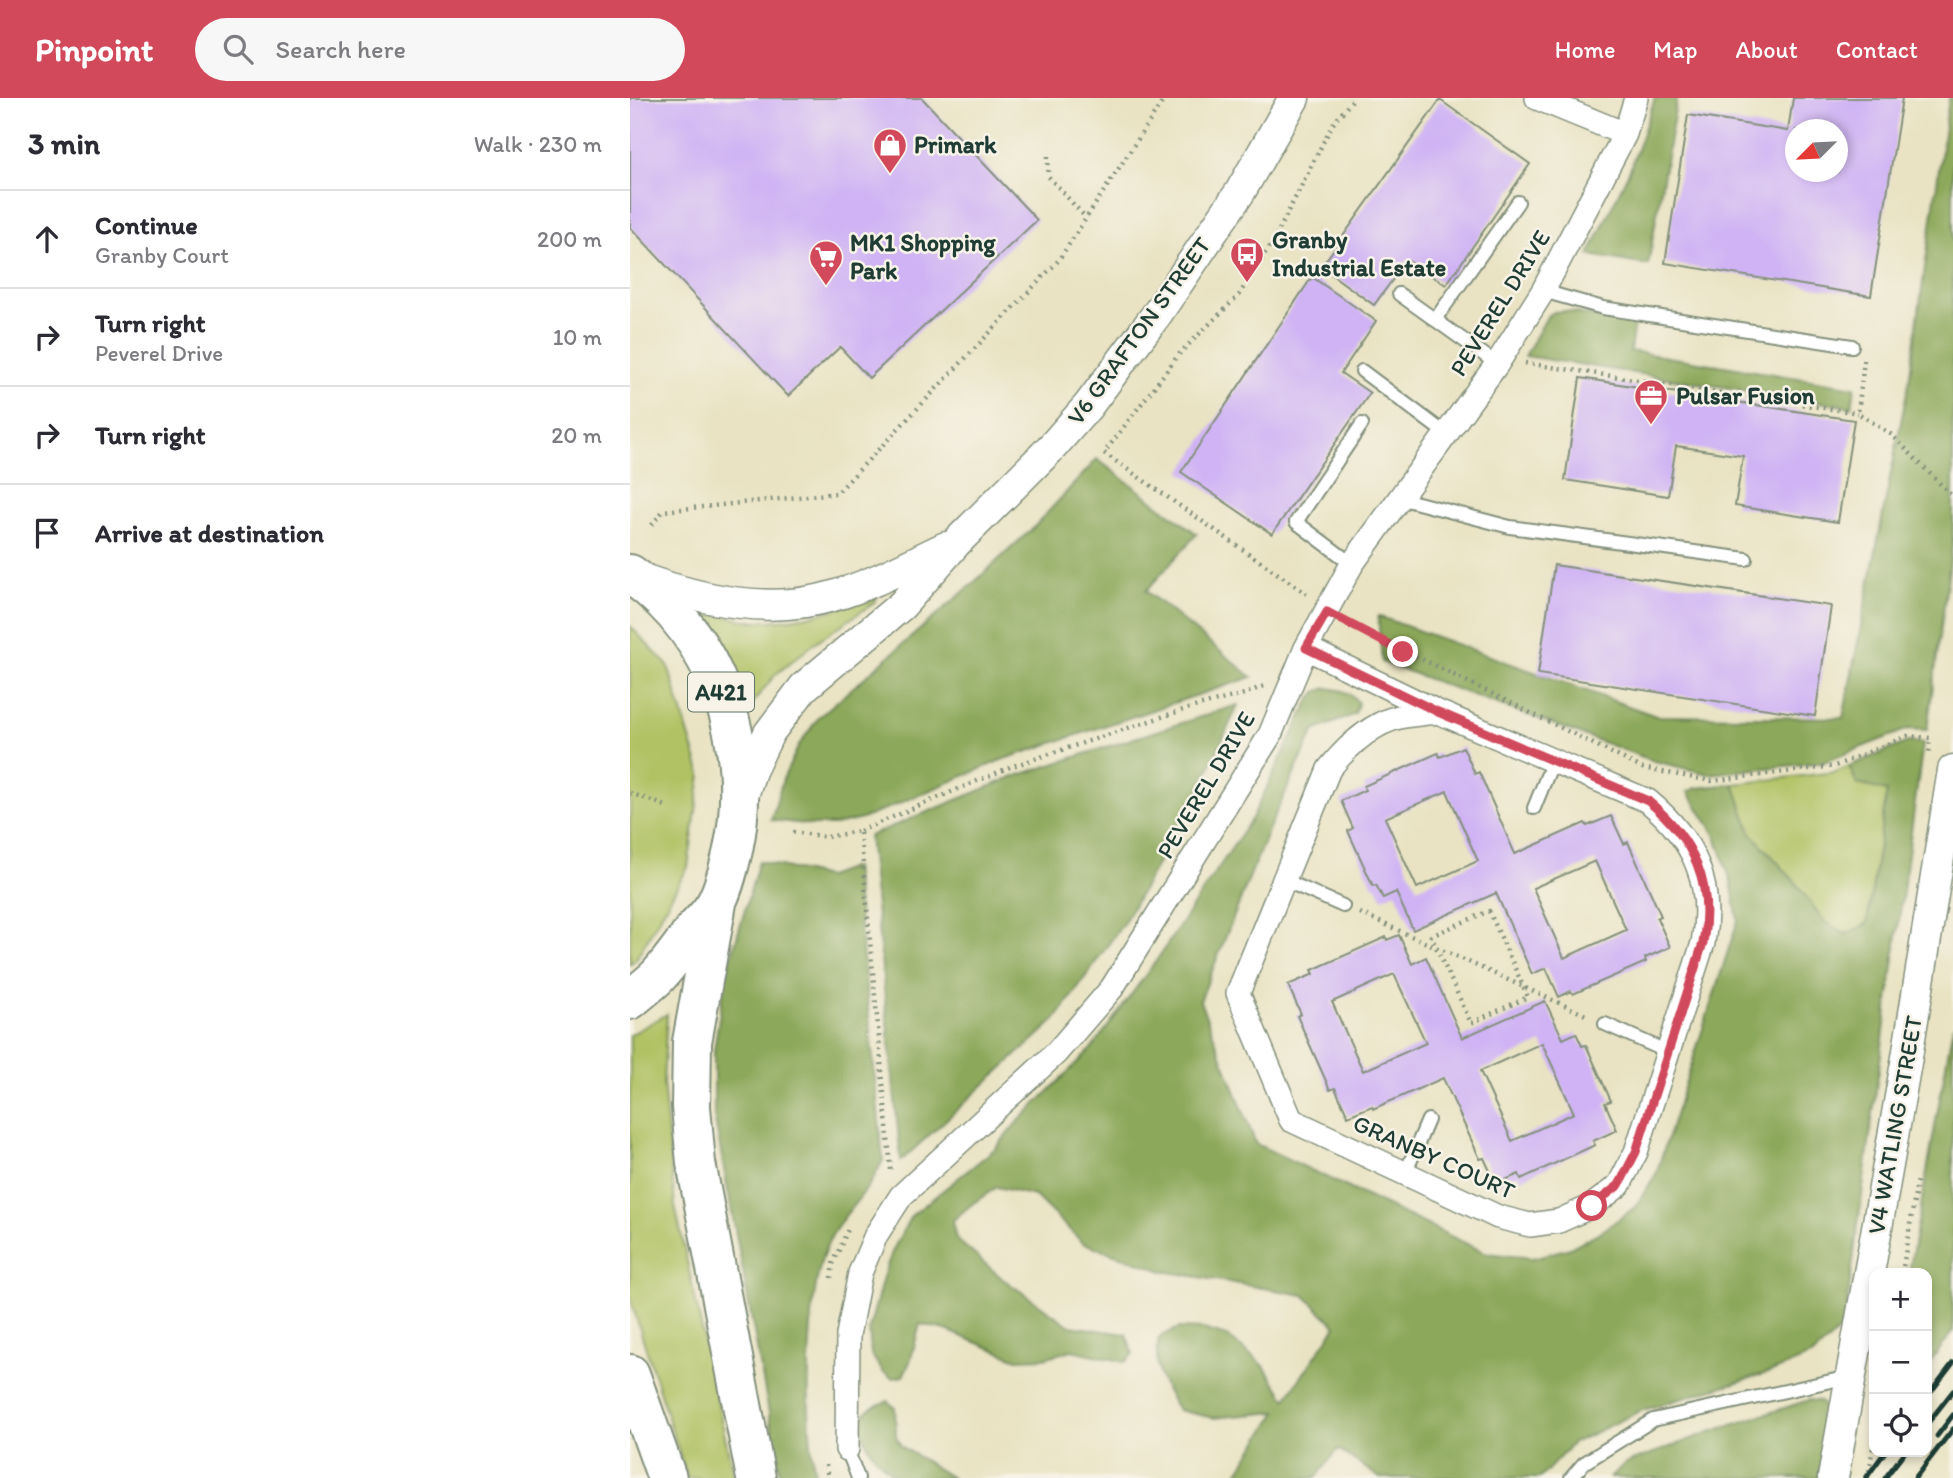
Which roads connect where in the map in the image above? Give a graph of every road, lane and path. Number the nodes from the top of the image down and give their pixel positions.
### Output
1 (1165, 98) edge
2 (1294, 98) edge
3 (1354, 98) edge
4 (1537, 98) edge
5 (1636, 98) edge
6 (1625, 134) junction
7 (1048, 156) dead end
8 (1518, 202) dead end
9 (1086, 218) junction
10 (1543, 291) junction
11 (1399, 294) dead end
12 (1435, 320) junction
13 (1852, 346) joint
14 (1498, 362) junction
15 (1362, 371) dead end
16 (1858, 413) junction
17 (1363, 424) dead end
18 (1446, 434) junction
19 (1953, 497) edge
20 (1399, 498) junction
21 (652, 525) dead end
22 (956, 543) junction
23 (1746, 559) dead end
24 (1352, 564) junction
25 (631, 574) edge
26 (1328, 611) junction
27 (1306, 648) junction
28 (1296, 672) junction
29 (1438, 712) junction
30 (1553, 761) junction
31 (1940, 767) edge
32 (630, 793) edge
33 (666, 806) dead end
34 (740, 807) junction
35 (1534, 808) dead end
36 (860, 831) junction
37 (793, 832) dead end
38 (1284, 880) junction
39 (717, 903) junction
40 (1343, 906) joint
41 (1437, 948) junction
42 (1523, 987) junction
43 (630, 1000) edge
44 (1605, 1024) joint
45 (1668, 1052) junction
46 (1428, 1120) dead end
47 (891, 1173) dead end
48 (1405, 1174) junction
49 (852, 1221) dead end
50 (830, 1290) dead end
51 (630, 1374) edge
52 (1853, 1376) junction
53 (836, 1453) junction
54 (1871, 1457) edge
55 (667, 1478) edge
56 (756, 1478) edge
57 (828, 1478) edge
58 (858, 1478) edge
59 (1571, 1478) edge
60 (1833, 1478) edge
61 (1868, 1478) edge

1 - 9 path
2 - 22 street, V6 GRAFTON STREET
3 - 26 path
4 - 6 street
5 - 6 street, PEVEREL DRIVE
6 - 10 street, PEVEREL DRIVE
7 - 9 path
8 - 12 lane
9 - 21 path
10 - 13 lane
10 - 14 street, PEVEREL DRIVE
11 - 12 lane
12 - 14 lane
13 - 16 path
14 - 16 path
14 - 18 street, PEVEREL DRIVE
15 - 18 lane
16 - 19 path
17 - 24 lane
18 - 20 street, PEVEREL DRIVE
20 - 23 lane
20 - 24 street, PEVEREL DRIVE
22 - 25 street, V6 GRAFTON STREET
22 - 34 street, V6 GRAFTON STREET
24 - 26 street, PEVEREL DRIVE
25 - 34 highway, A421
26 - 27 street, PEVEREL DRIVE
26 - 31 path
27 - 28 street, PEVEREL DRIVE
27 - 29 street, GRANBY COURT
28 - 36 path
28 - 53 street, PEVEREL DRIVE
29 - 30 street, GRANBY COURT
29 - 38 street, GRANBY COURT
30 - 35 lane
30 - 45 street, GRANBY COURT
31 - 52 street, V4 WATLING STREET
32 - 33 path
34 - 39 highway, A421
36 - 37 path
36 - 47 path
38 - 40 lane
38 - 48 street, GRANBY COURT
39 - 43 highway, A421
39 - 56 highway
40 - 41 path
41 - 42 path
41 - 42 path
41 - 42 path
42 - 44 path
44 - 45 lane
45 - 48 street, GRANBY COURT
46 - 48 lane
49 - 50 path
51 - 55 highway
52 - 59 lane
52 - 60 street, V4 WATLING STREET
53 - 57 path
53 - 58 lane, PEVEREL DRIVE
54 - 61 path

